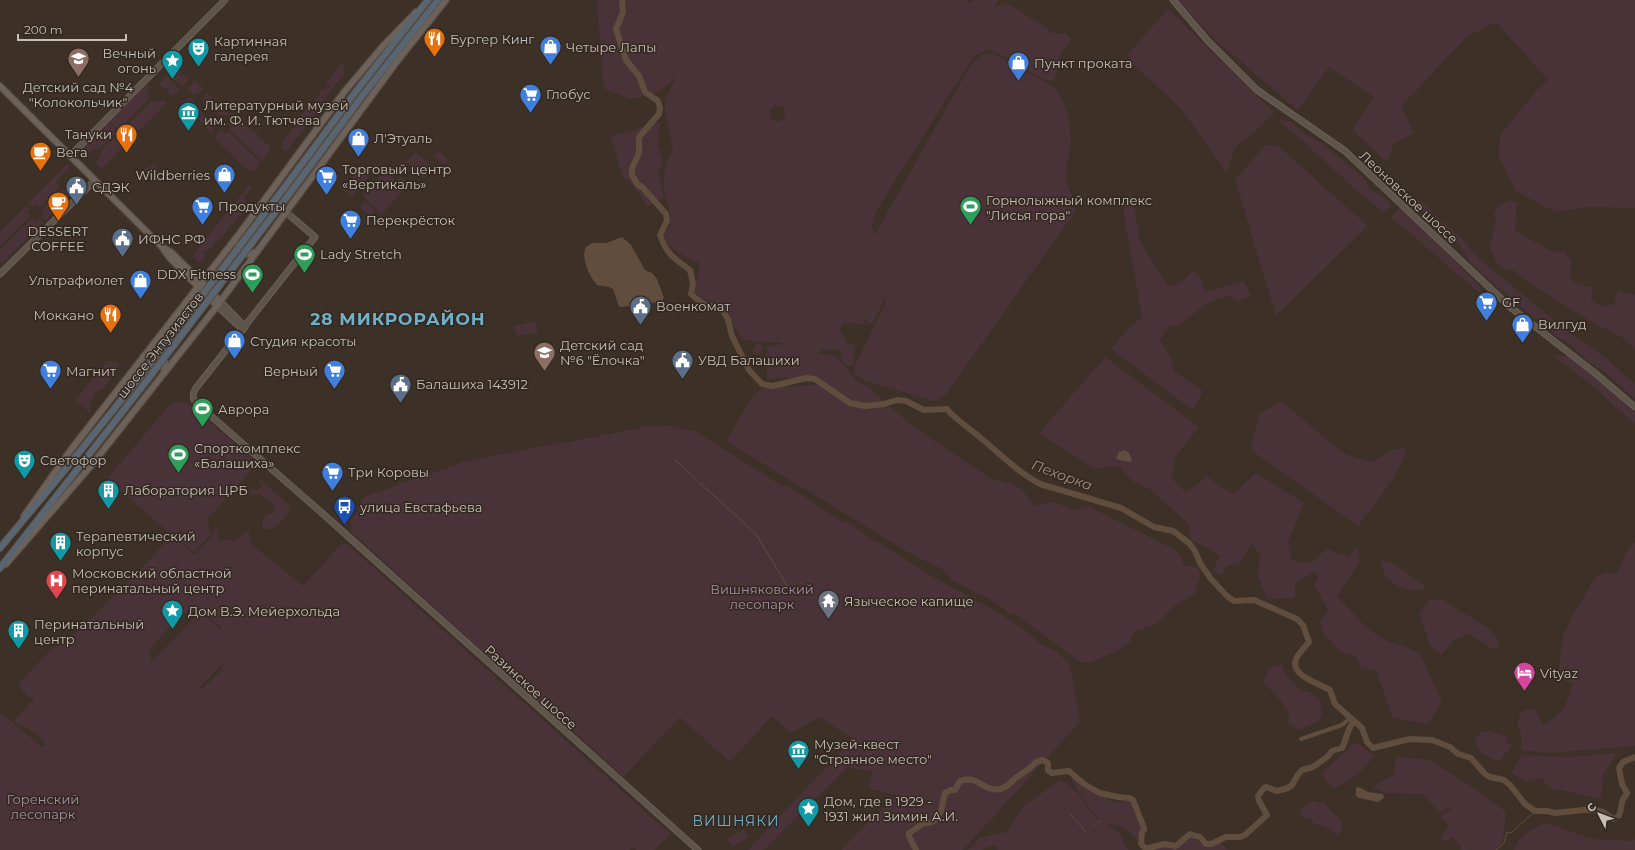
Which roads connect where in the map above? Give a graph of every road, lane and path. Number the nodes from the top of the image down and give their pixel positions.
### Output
1 (225, 0) edge
2 (428, 0) edge
3 (438, 0) edge
4 (444, 0) edge
5 (1173, 0) edge
6 (420, 23) junction
7 (0, 86) edge
8 (70, 156) junction
9 (94, 180) junction
10 (287, 213) junction
11 (240, 233) junction
12 (258, 251) junction
13 (1, 273) edge
14 (200, 285) junction
15 (219, 303) junction
16 (244, 328) junction
17 (144, 356) junction
18 (162, 374) junction
19 (1635, 407) edge
20 (9, 537) junction
21 (0, 548) edge
22 (0, 569) edge
23 (698, 850) edge

1 - 8 main road
2 - 11 main road
2 - 20 highway, шоссе Энтузиастов, bridge
3 - 6 highway, шоссе Энтузиастов
4 - 6 main road
4 - 10 main road
5 - 19 main road, Леоновское шоссе
6 - 22 highway, шоссе Энтузиастов, bridge
7 - 8 main road
8 - 9 main road
9 - 13 main road
9 - 14 main road
10 - 12 main road
10 - 16 main road
11 - 12 main road
11 - 14 main road
12 - 15 main road
14 - 15 main road
14 - 17 main road
15 - 16 main road
15 - 18 main road
16 - 23 main road, Разинское шоссе
17 - 18 main road
17 - 20 main road
18 - 22 main road
20 - 21 highway, шоссе Энтузиастов

